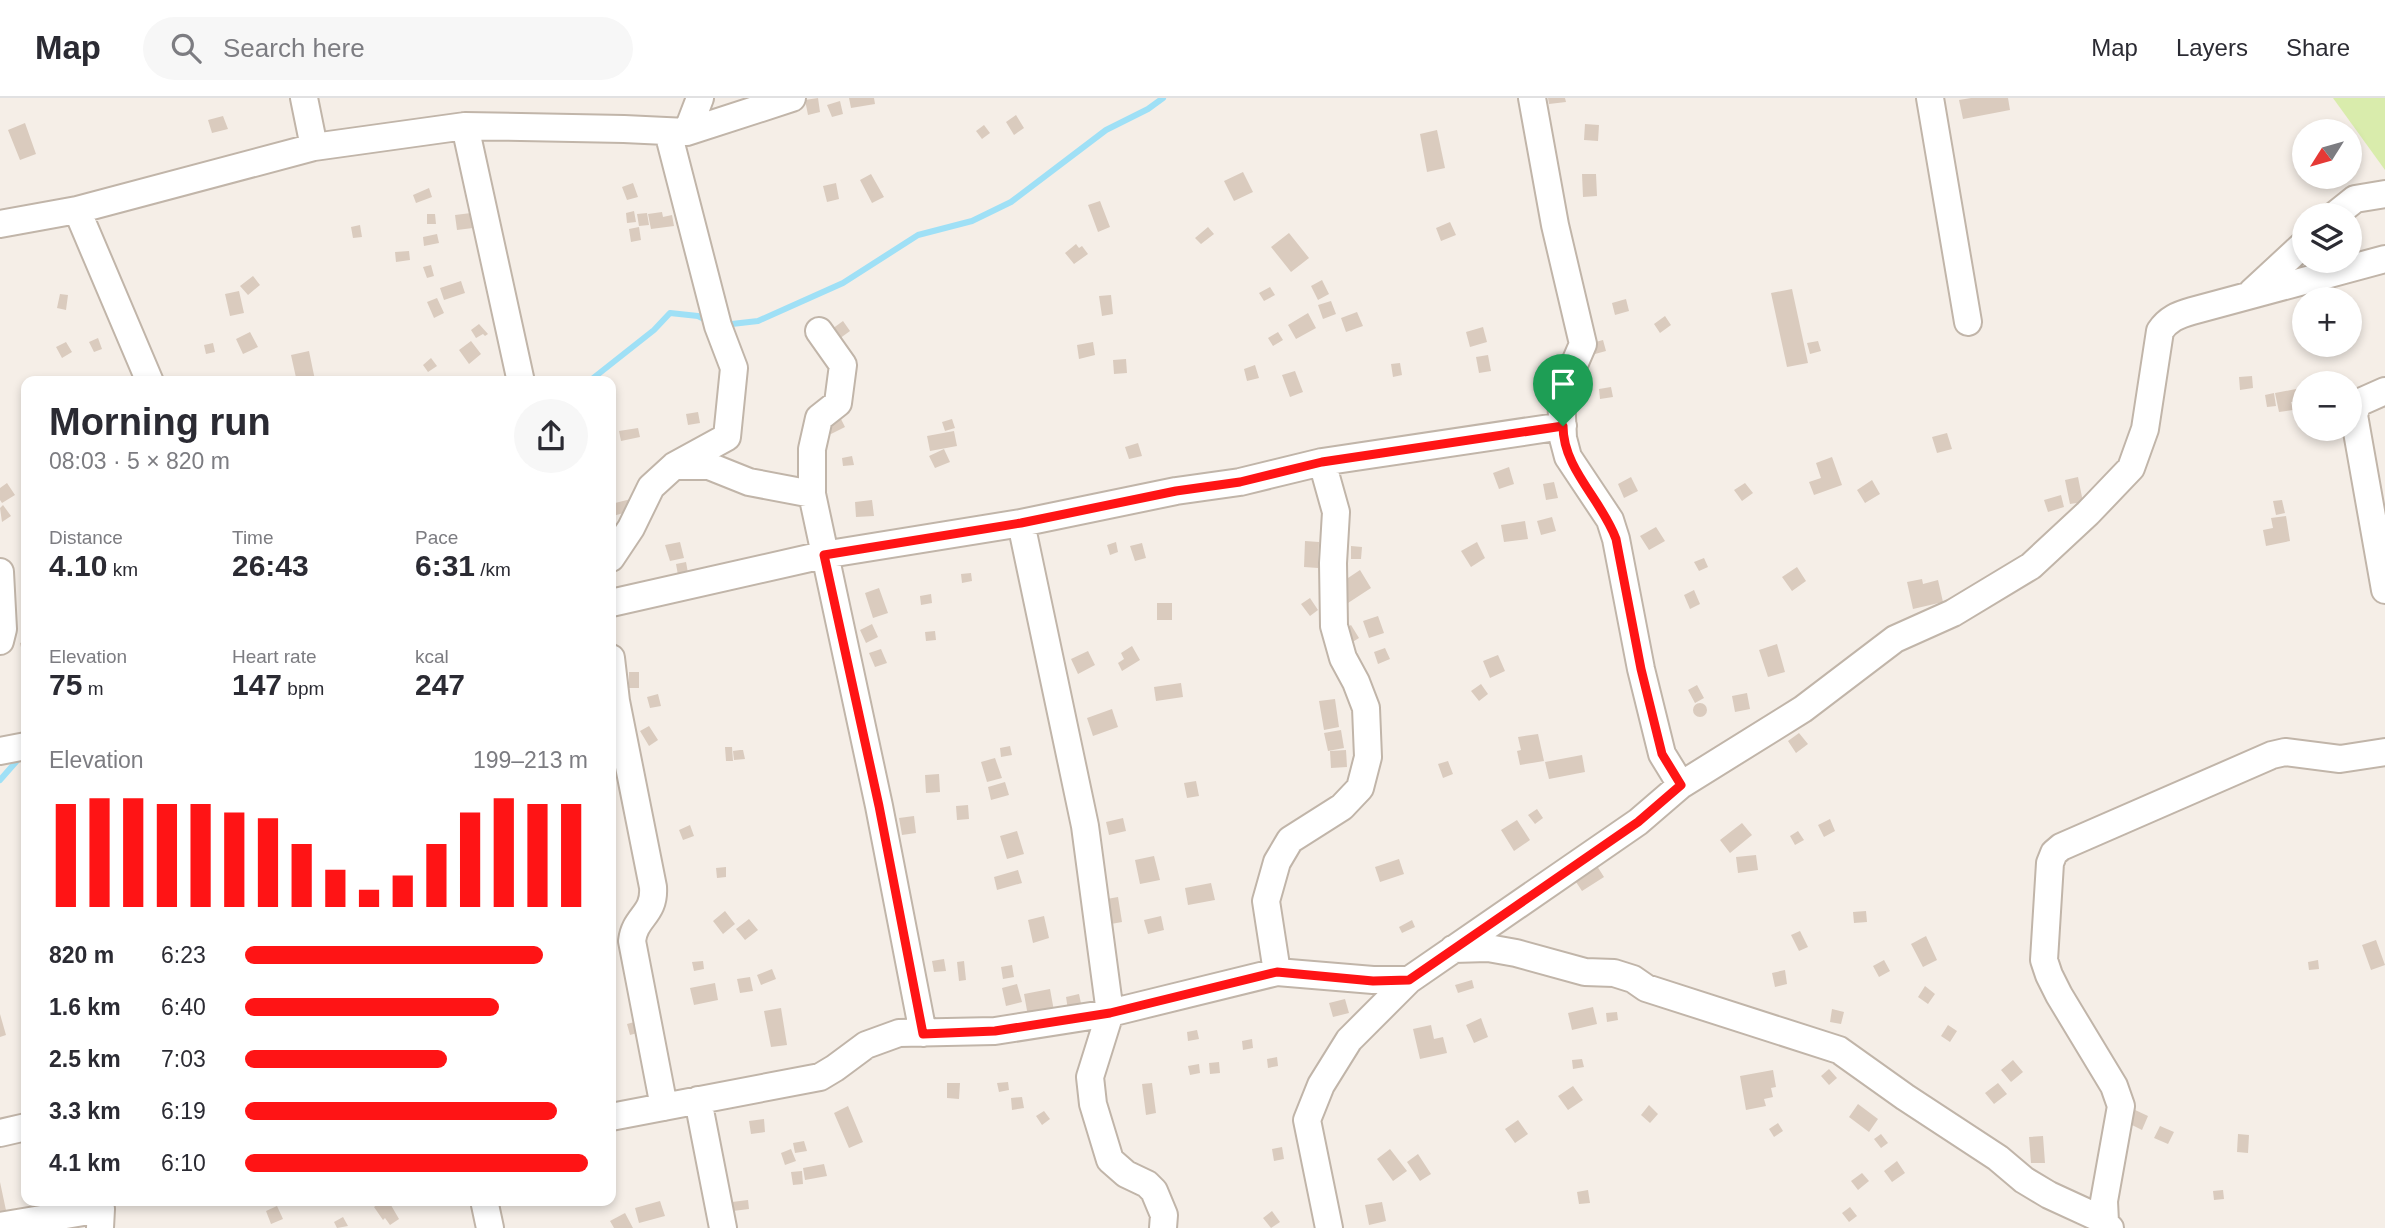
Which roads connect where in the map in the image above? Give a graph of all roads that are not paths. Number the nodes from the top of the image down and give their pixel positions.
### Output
1 (304, 98) edge
2 (700, 98) edge
3 (792, 98) edge
4 (1532, 98) edge
5 (1930, 98) edge
6 (465, 126) junction
7 (678, 132) junction
8 (314, 147) junction
9 (2385, 194) edge
10 (2350, 203) edge
11 (77, 210) junction
12 (0, 224) edge
13 (2292, 255) edge
14 (2385, 259) edge
15 (2248, 296) junction
16 (1968, 321) dead end
17 (818, 331) dead end
18 (147, 376) edge
19 (520, 376) edge
20 (2385, 391) edge
21 (1563, 426) junction
22 (1322, 462) junction
23 (674, 466) junction
24 (812, 494) junction
25 (1021, 523) junction
26 (616, 550) edge
27 (824, 555) junction
28 (0, 572) edge
29 (2385, 590) edge
30 (616, 602) edge
31 (1, 633) edge
32 (616, 720) edge
33 (21, 747) edge
34 (0, 751) edge
35 (2385, 752) edge
36 (1681, 785) junction
37 (1453, 949) junction
38 (1277, 972) junction
39 (1409, 980) junction
40 (1110, 1013) junction
41 (923, 1034) junction
42 (698, 1100) junction
43 (664, 1107) junction
44 (616, 1116) edge
45 (21, 1128) edge
46 (0, 1133) edge
47 (486, 1206) edge
48 (2108, 1225) edge
49 (0, 1226) edge
50 (100, 1228) edge
51 (491, 1228) edge
52 (723, 1228) edge
53 (1163, 1228) edge
54 (1329, 1228) edge

1 - 8 street
2 - 7 street
3 - 7 street
4 - 21 street
5 - 16 street
6 - 7 street
6 - 8 street
6 - 19 street
7 - 23 street
8 - 11 street
9 - 10 street
11 - 12 street
11 - 18 street
13 - 15 street
14 - 15 street
15 - 36 street
17 - 24 street
20 - 29 street
21 - 22 street
21 - 36 street
22 - 25 street
22 - 38 street
23 - 24 street
23 - 26 street
24 - 27 street
25 - 27 street
25 - 40 street
27 - 30 street
27 - 41 street
28 - 31 street
32 - 43 street
33 - 34 street
35 - 48 street
36 - 37 street
37 - 39 street
37 - 48 street
38 - 39 street
38 - 40 street
39 - 54 street
40 - 41 street
40 - 53 street
41 - 42 street
42 - 43 street
42 - 52 street
43 - 44 street
45 - 46 street
47 - 51 street
49 - 50 street

